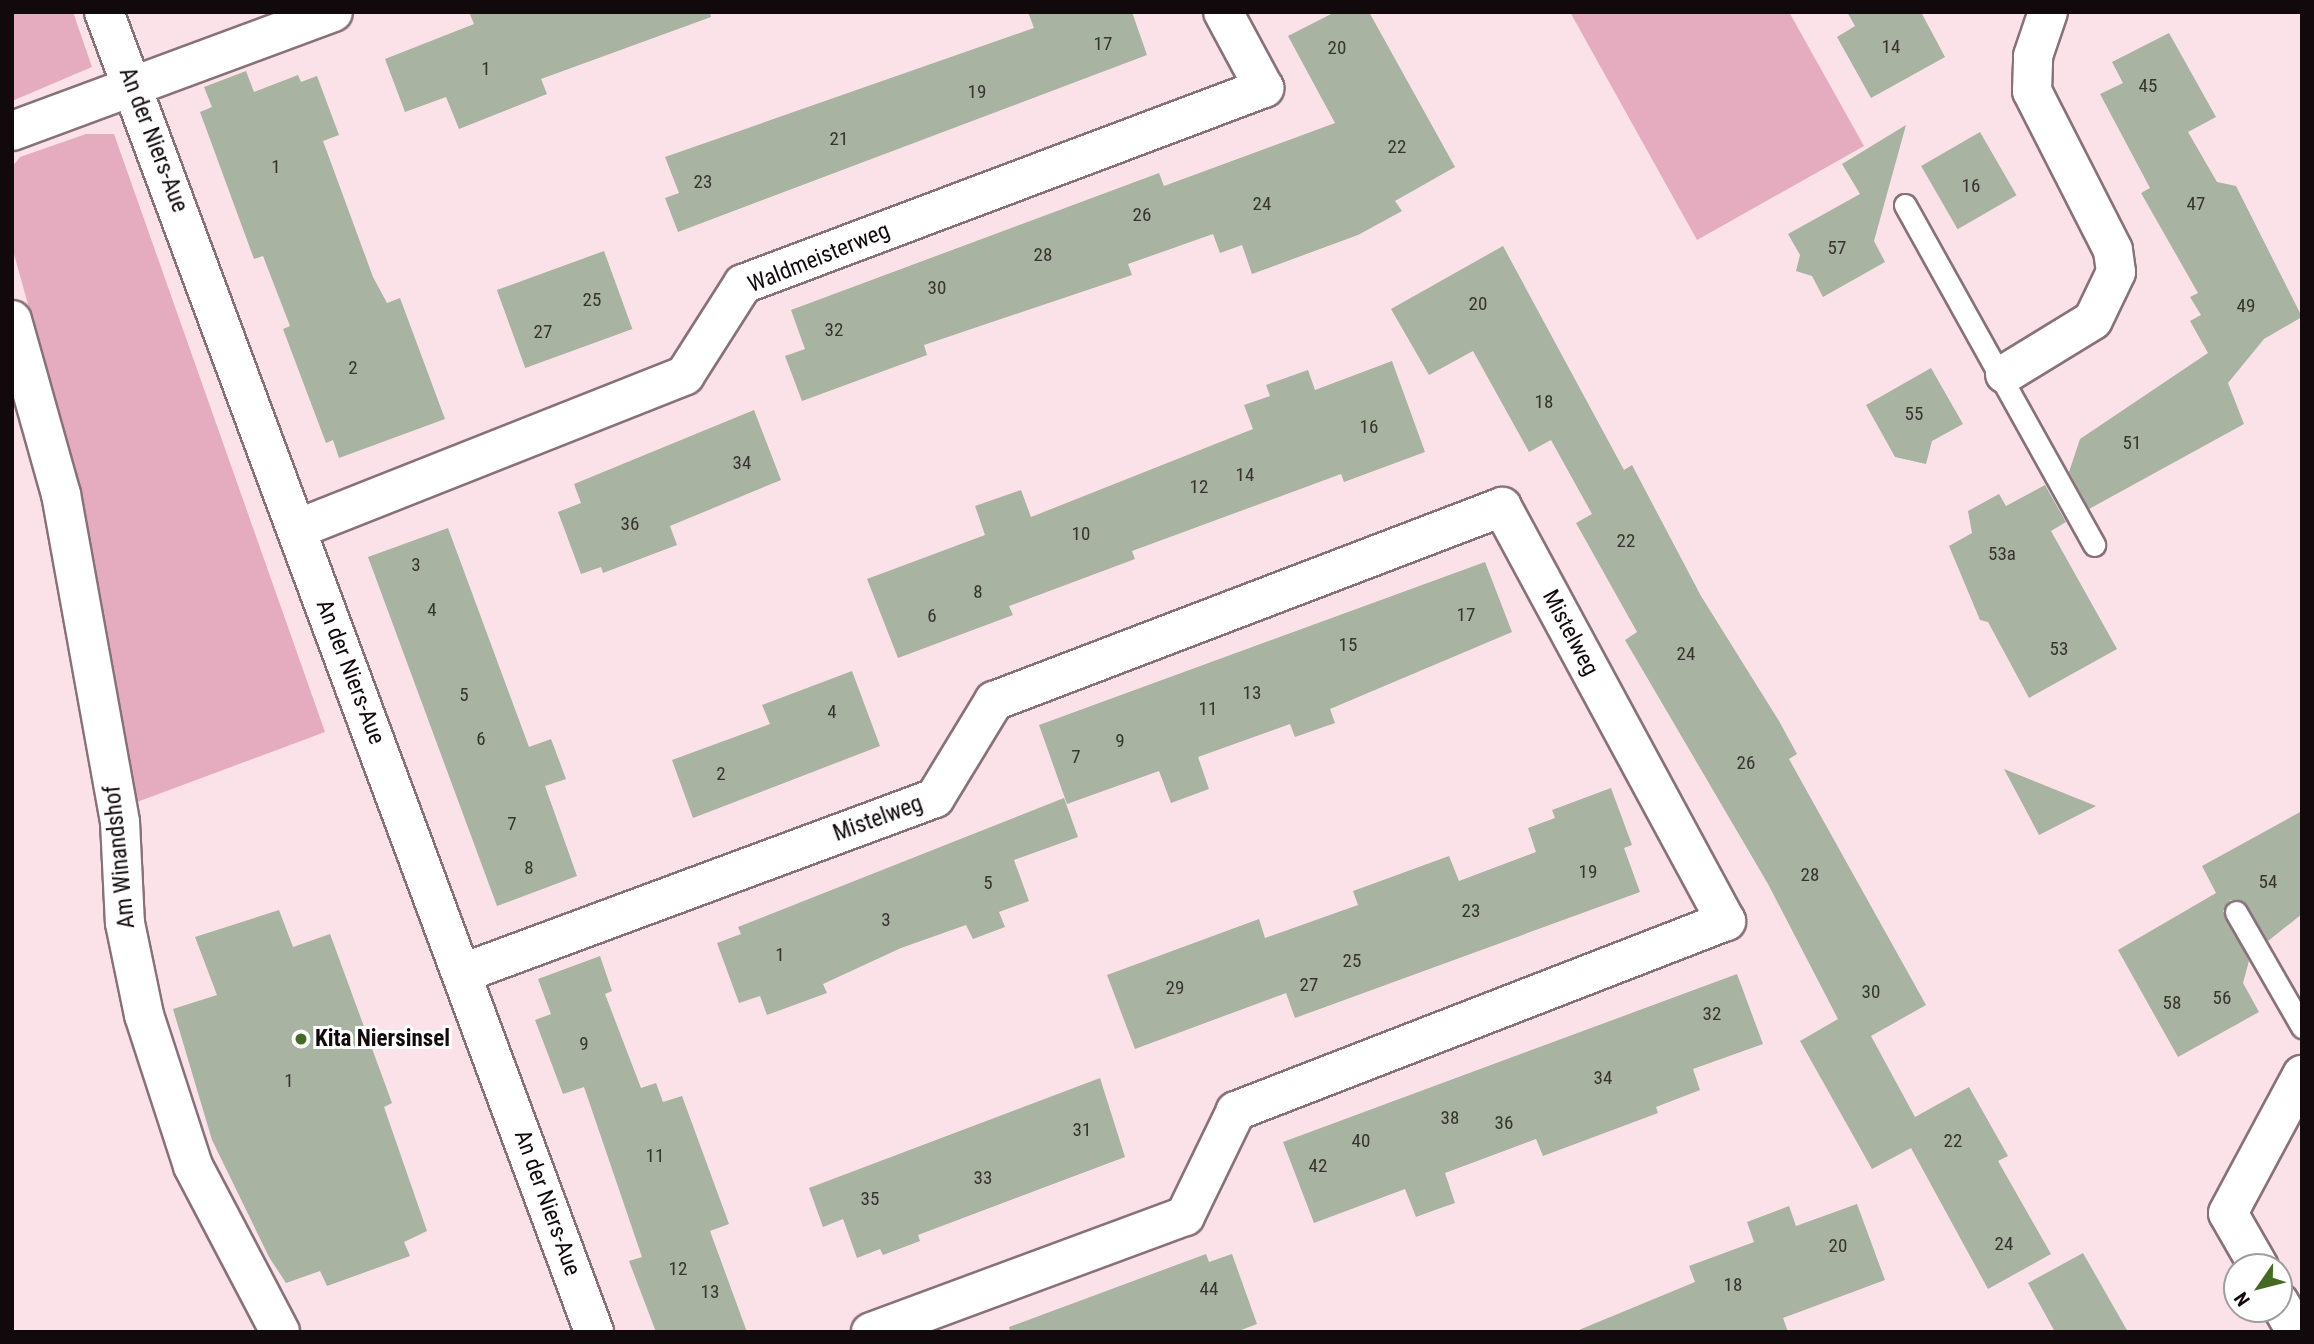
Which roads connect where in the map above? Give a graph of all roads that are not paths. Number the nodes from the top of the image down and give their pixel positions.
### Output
1 (104, 12) edge
2 (333, 12) edge
3 (1223, 12) edge
4 (2048, 12) edge
5 (133, 86) junction
6 (12, 131) edge
7 (1905, 205) dead end
8 (12, 320) edge
9 (2005, 374) junction
10 (297, 529) junction
11 (2094, 545) dead end
12 (2236, 912) dead end
13 (463, 972) junction
14 (2302, 1027) edge
15 (2302, 1075) edge
16 (2251, 1253) edge
17 (280, 1332) edge
18 (594, 1332) edge
19 (871, 1332) edge

1 - 5 street, An der Niers-Aue
2 - 5 street
3 - 10 street, Waldmeisterweg
4 - 9 street
5 - 6 street
5 - 10 street, An der Niers-Aue
7 - 9 lane
8 - 17 street, Am Winandshof
9 - 11 lane
10 - 13 street, An der Niers-Aue
12 - 14 lane
13 - 18 street, An der Niers-Aue
13 - 19 street, Mistelweg
15 - 16 street

